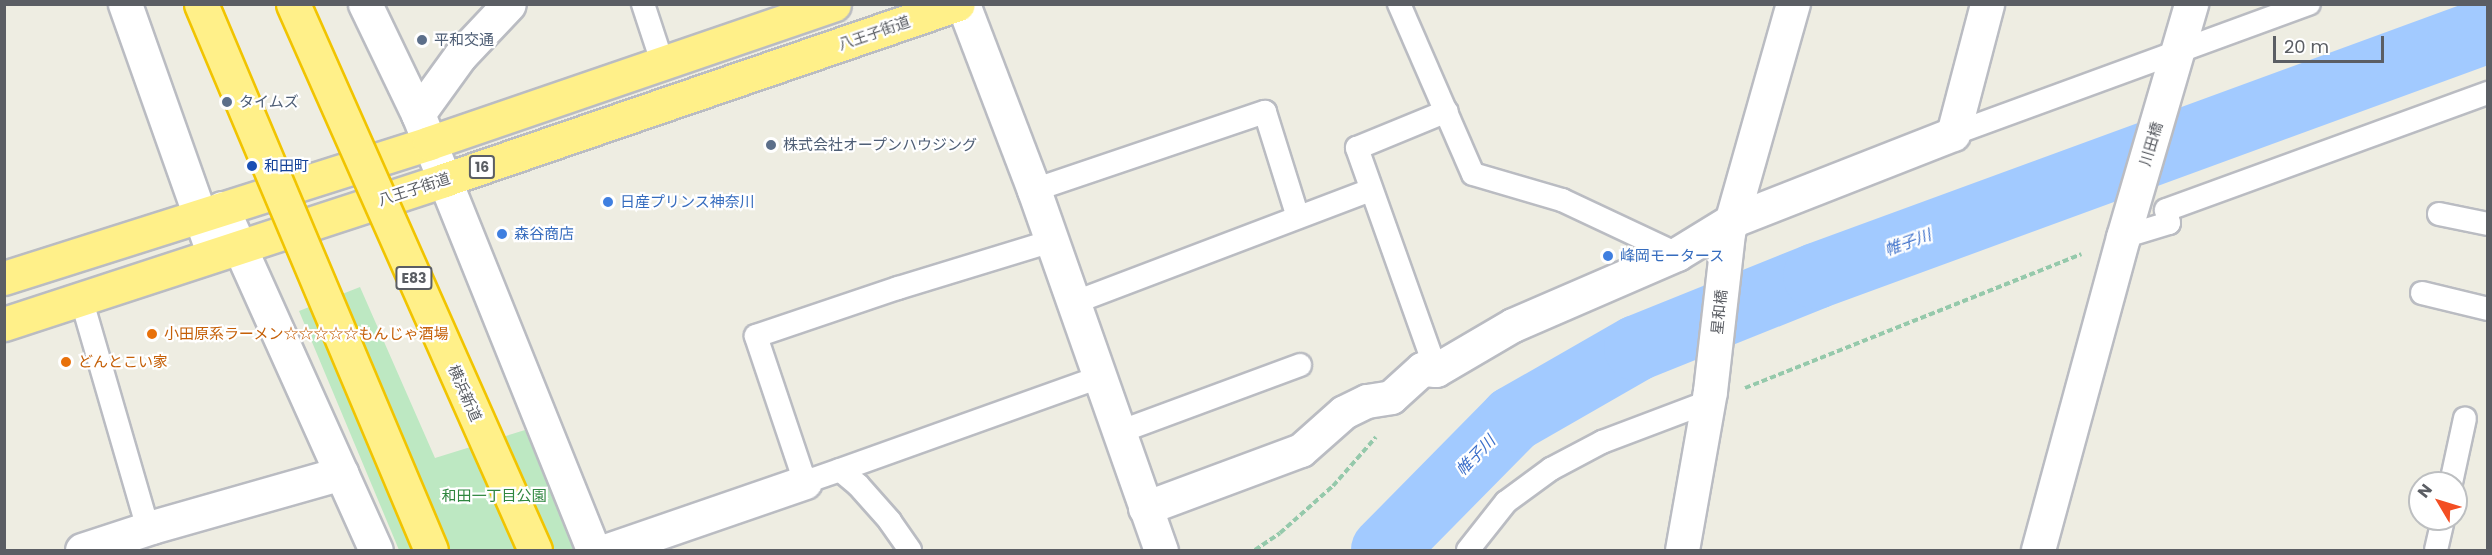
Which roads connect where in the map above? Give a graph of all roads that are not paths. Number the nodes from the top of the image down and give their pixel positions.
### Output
1 (125, 4) edge
2 (201, 4) edge
3 (293, 4) edge
4 (365, 4) edge
5 (509, 4) edge
6 (643, 4) edge
7 (958, 4) edge
8 (963, 4) edge
9 (1399, 4) edge
10 (1793, 4) edge
11 (1987, 4) edge
12 (2191, 4) edge
13 (2309, 4) edge
14 (817, 7) edge
15 (2178, 51) junction
16 (663, 65) junction
17 (2487, 93) edge
18 (1447, 111) junction
19 (423, 129) junction
20 (1953, 134) junction
21 (444, 180) junction
22 (1034, 190) junction
23 (1371, 190) junction
24 (211, 211) junction
25 (2439, 214) dead end
26 (1298, 217) junction
27 (2487, 225) edge
28 (1729, 227) junction
29 (2123, 237) junction
30 (1052, 241) junction
31 (226, 250) junction
32 (1677, 254) junction
33 (4, 278) edge
34 (2422, 293) dead end
35 (81, 298) junction
36 (1073, 303) junction
37 (2487, 309) edge
38 (4, 324) edge
39 (1300, 365) dead end
40 (1436, 370) junction
41 (1100, 377) junction
42 (1709, 397) junction
43 (2465, 418) dead end
44 (1119, 432) junction
45 (840, 470) junction
46 (2454, 471) edge
47 (341, 473) junction
48 (805, 482) junction
49 (1145, 508) junction
50 (148, 528) junction
51 (2440, 531) edge
52 (82, 550) edge
53 (376, 550) edge
54 (431, 550) edge
55 (535, 550) edge
56 (593, 550) edge
57 (608, 550) edge
58 (910, 550) edge
59 (1161, 550) edge
60 (1468, 550) edge
61 (1682, 550) edge
62 (2038, 550) edge
63 (2436, 550) edge

1 - 24 street
2 - 54 highway, bridge
3 - 55 highway, 横浜新道 / E83, bridge
4 - 19 street
5 - 19 street
6 - 16 lane
7 - 21 highway, 八王子街道 / 16
8 - 22 street
9 - 18 lane
10 - 28 street, 星和橋
11 - 20 street
12 - 15 street, 川田橋
13 - 15 lane
14 - 16 highway
15 - 20 lane
15 - 29 street, 川田橋
16 - 19 highway
17 - 29 lane
18 - 23 lane
18 - 32 lane
19 - 21 street
19 - 24 highway
20 - 28 street
21 - 31 highway, 八王子街道 / 16
21 - 56 street
22 - 26 lane
22 - 30 street
23 - 26 lane
23 - 40 lane
24 - 31 street
24 - 33 highway
25 - 27 lane
26 - 36 lane
28 - 32 street
28 - 42 street, 星和橋
29 - 62 street, 川田橋
30 - 36 street
30 - 48 lane
31 - 35 highway, 八王子街道 / 16
31 - 47 street
32 - 40 street
34 - 37 lane
35 - 38 highway, 八王子街道 / 16
35 - 50 lane
36 - 41 street
39 - 44 lane
40 - 49 street
41 - 44 street
41 - 45 lane
42 - 60 lane
42 - 61 street, 星和橋
43 - 46 lane
44 - 49 street
45 - 48 lane
45 - 58 lane
47 - 50 street
47 - 53 street
48 - 57 street
49 - 59 street
50 - 52 street
51 - 63 lane

